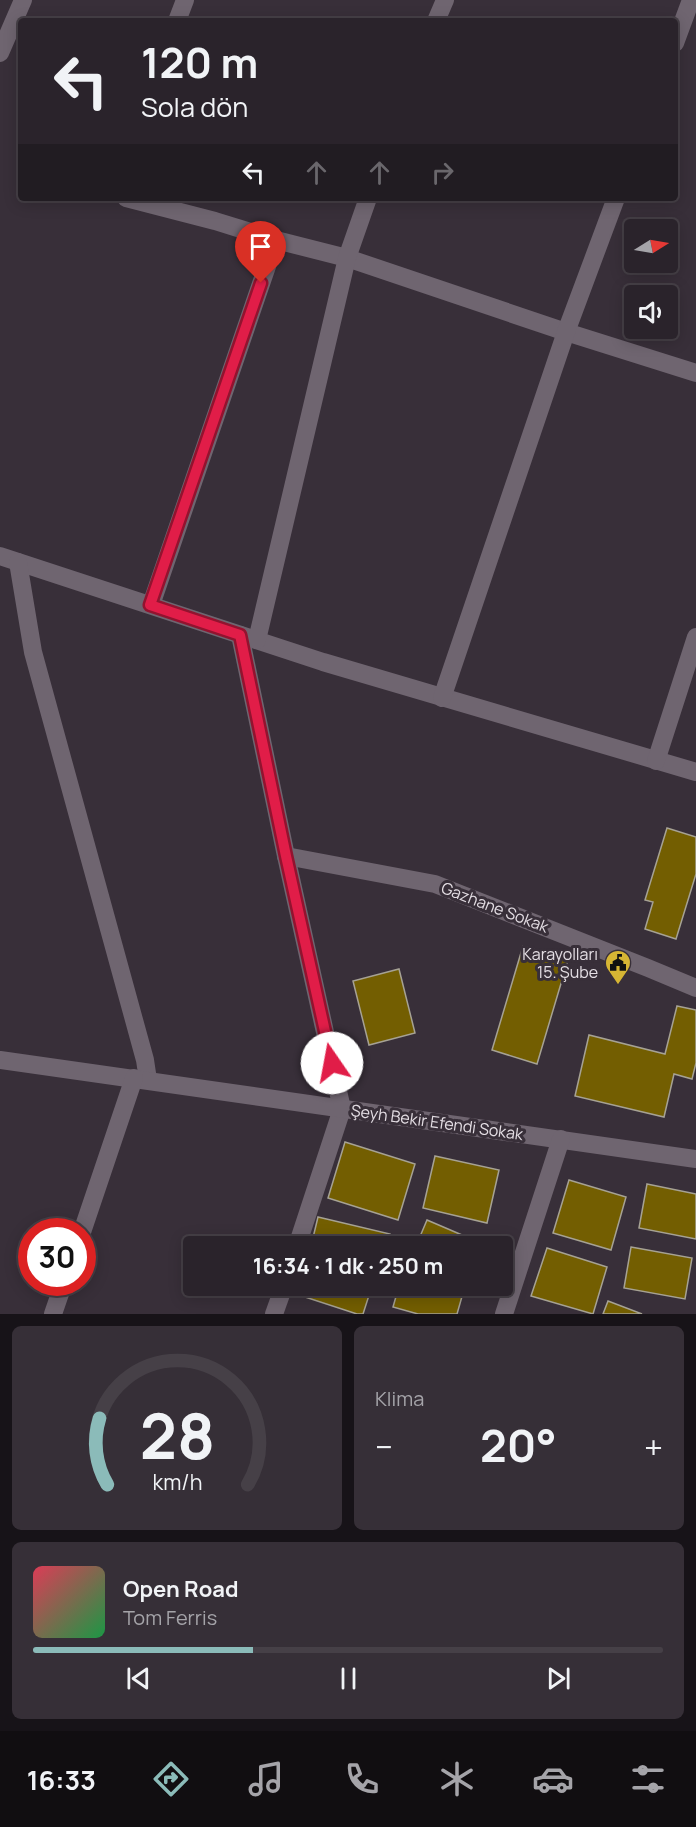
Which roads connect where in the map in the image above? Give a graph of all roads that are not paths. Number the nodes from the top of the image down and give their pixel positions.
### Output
1 (23, 0) edge
2 (185, 0) edge
3 (445, 0) edge
4 (691, 0) edge
5 (178, 18) edge
6 (437, 18) edge
7 (678, 35) edge
8 (0, 53) edge
9 (138, 201) edge
10 (367, 201) edge
11 (615, 201) edge
12 (276, 240) junction
13 (347, 258) junction
14 (566, 332) junction
15 (696, 373) edge
16 (0, 556) edge
17 (18, 562) junction
18 (150, 605) junction
19 (696, 637) edge
20 (248, 638) junction
21 (442, 698) junction
22 (656, 761) junction
23 (696, 772) edge
24 (286, 856) junction
25 (696, 988) edge
26 (0, 1060) edge
27 (141, 1079) junction
28 (342, 1109) junction
29 (561, 1139) junction
30 (696, 1159) edge
31 (87, 1218) edge
32 (300, 1236) edge
33 (59, 1296) edge
34 (280, 1296) edge
35 (53, 1314) edge
36 (274, 1314) edge
37 (504, 1314) edge

1 - 8 street
2 - 5 street
3 - 6 street
4 - 7 street
9 - 12 street
10 - 13 street
11 - 14 street
12 - 13 street
12 - 18 street
13 - 14 street
13 - 20 street
14 - 15 street
14 - 21 street
16 - 17 street
17 - 18 street
17 - 27 street
18 - 20 street
19 - 22 street
20 - 21 street
20 - 24 street
21 - 22 street
22 - 23 street
24 - 25 street, Gazhane Sokak
24 - 28 street
26 - 27 street, Şeyh Bekir Efendi Sokak
27 - 28 street, Şeyh Bekir Efendi Sokak
27 - 31 street
28 - 29 street, Şeyh Bekir Efendi Sokak
28 - 32 street
29 - 30 street, Şeyh Bekir Efendi Sokak
29 - 37 street
33 - 35 street
34 - 36 street

